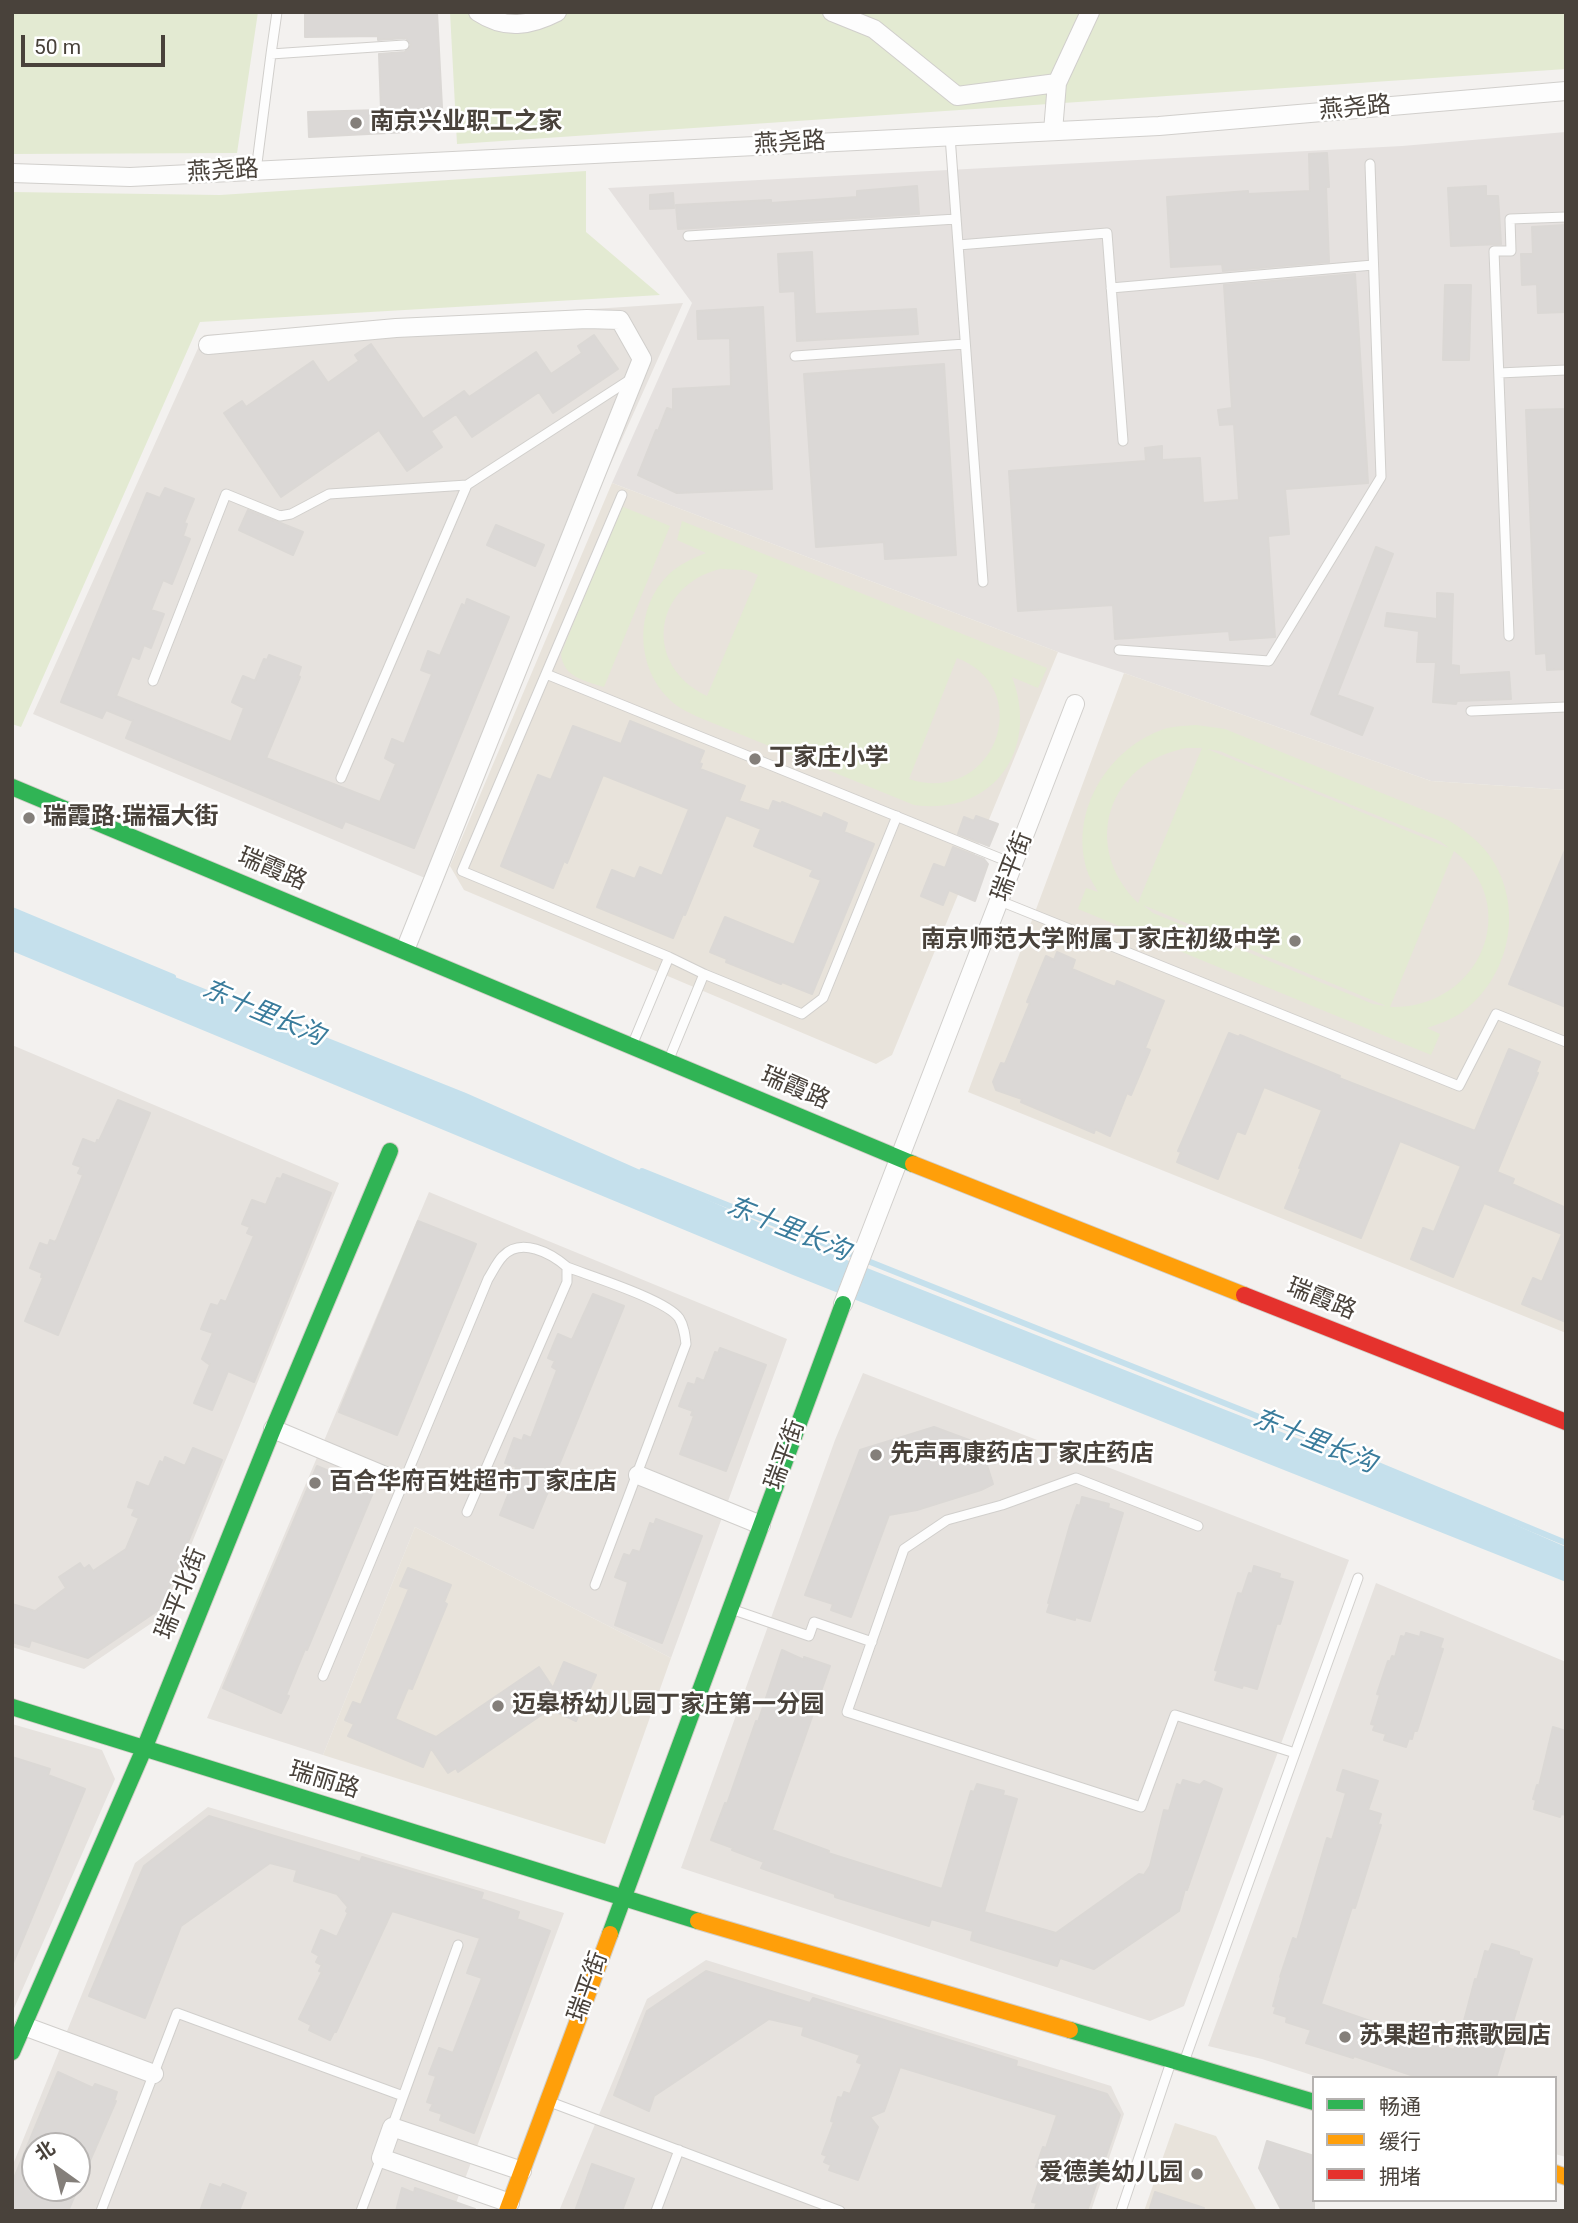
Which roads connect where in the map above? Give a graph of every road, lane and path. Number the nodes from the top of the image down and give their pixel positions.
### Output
1 (277, 12) edge
2 (478, 12) edge
3 (557, 12) edge
4 (832, 12) edge
5 (1090, 12) edge
6 (404, 45) dead end
7 (271, 54) junction
8 (1058, 83) junction
9 (1566, 90) edge
10 (1053, 131) junction
11 (950, 136) junction
12 (1370, 164) dead end
13 (256, 171) junction
14 (12, 173) edge
15 (1566, 216) edge
16 (956, 219) junction
17 (688, 236) dead end
18 (958, 245) junction
19 (1373, 265) junction
20 (1111, 288) junction
21 (965, 344) junction
22 (208, 345) dead end
23 (795, 356) dead end
24 (1566, 370) edge
25 (1499, 373) junction
26 (636, 376) junction
27 (1123, 441) dead end
28 (467, 485) junction
29 (622, 495) dead end
30 (983, 582) dead end
31 (1508, 636) dead end
32 (1119, 650) dead end
33 (546, 674) junction
34 (153, 681) dead end
35 (1075, 704) dead end
36 (1566, 707) edge
37 (1471, 711) dead end
38 (341, 778) dead end
39 (12, 787) edge
40 (897, 816) junction
41 (1014, 863) junction
42 (1000, 901) junction
43 (405, 950) junction
44 (669, 957) junction
45 (704, 974) junction
46 (1566, 1042) edge
47 (632, 1045) junction
48 (668, 1061) junction
49 (390, 1151) dead end
50 (901, 1158) junction
51 (567, 1267) junction
52 (843, 1304) joint
53 (1566, 1422) edge
54 (273, 1429) junction
55 (638, 1475) junction
56 (402, 1483) junction
57 (467, 1512) dead end
58 (761, 1525) junction
59 (1198, 1526) dead end
60 (1358, 1578) dead end
61 (595, 1585) dead end
62 (730, 1608) junction
63 (872, 1642) junction
64 (323, 1676) dead end
65 (12, 1707) edge
66 (144, 1749) junction
67 (1295, 1753) junction
68 (621, 1898) junction
69 (458, 1945) dead end
70 (23, 2026) junction
71 (12, 2052) edge
72 (1177, 2062) junction
73 (154, 2074) junction
74 (403, 2096) junction
75 (547, 2101) junction
76 (1312, 2101) edge
77 (392, 2127) junction
78 (679, 2150) junction
79 (381, 2158) junction
80 (522, 2171) junction
81 (509, 2207) edge
82 (101, 2211) edge
83 (361, 2211) edge
84 (656, 2211) edge
85 (840, 2211) edge
86 (1121, 2211) edge

1 - 7 lane
2 - 3 street
4 - 8 street
5 - 8 street
6 - 7 lane
7 - 13 lane
8 - 10 street
9 - 10 street, 燕尧路
10 - 11 street, 燕尧路
11 - 13 street, 燕尧路
11 - 16 lane
12 - 19 lane
13 - 14 street, 燕尧路
15 - 25 lane
16 - 17 lane
16 - 18 lane
18 - 20 lane
18 - 21 lane
19 - 20 lane
19 - 32 lane
20 - 27 lane
21 - 23 lane
21 - 30 lane
22 - 26 street
24 - 25 lane
25 - 31 lane
26 - 28 lane
26 - 43 street
28 - 34 lane
28 - 38 lane
29 - 33 lane
33 - 40 lane
33 - 44 lane
35 - 41 street, 瑞平街
36 - 37 lane
39 - 43 street, 瑞霞路
40 - 41 lane
40 - 45 lane
41 - 42 street, 瑞平街
42 - 46 lane
42 - 50 street, 瑞平街
43 - 47 street, 瑞霞路
44 - 45 lane
44 - 47 lane
45 - 48 lane
47 - 48 street, 瑞霞路
48 - 50 street, 瑞霞路
49 - 54 street, 瑞平北街
50 - 52 street, 瑞平街
50 - 53 street, 瑞霞路
51 - 55 lane
51 - 56 lane
51 - 57 lane
52 - 58 street, 瑞平街
54 - 56 street
54 - 66 street, 瑞平北街
55 - 58 street
55 - 61 lane
56 - 64 lane
58 - 62 street, 瑞平街
59 - 63 lane
60 - 67 lane
62 - 63 lane
62 - 68 street, 瑞平街
63 - 67 lane
65 - 66 street, 瑞丽路
66 - 68 street, 瑞丽路
66 - 70 street, 瑞平北街
67 - 72 lane
68 - 72 street, 瑞丽路
68 - 75 street, 瑞平街
69 - 74 lane
70 - 71 street, 瑞平北街
70 - 73 street
72 - 76 street, 瑞丽路
72 - 86 lane
73 - 74 lane
73 - 82 lane
74 - 77 lane
75 - 78 lane
75 - 80 street, 瑞平街
77 - 79 street
77 - 80 street
78 - 84 lane
78 - 85 lane
79 - 81 street
79 - 83 lane
80 - 81 street, 瑞平街

